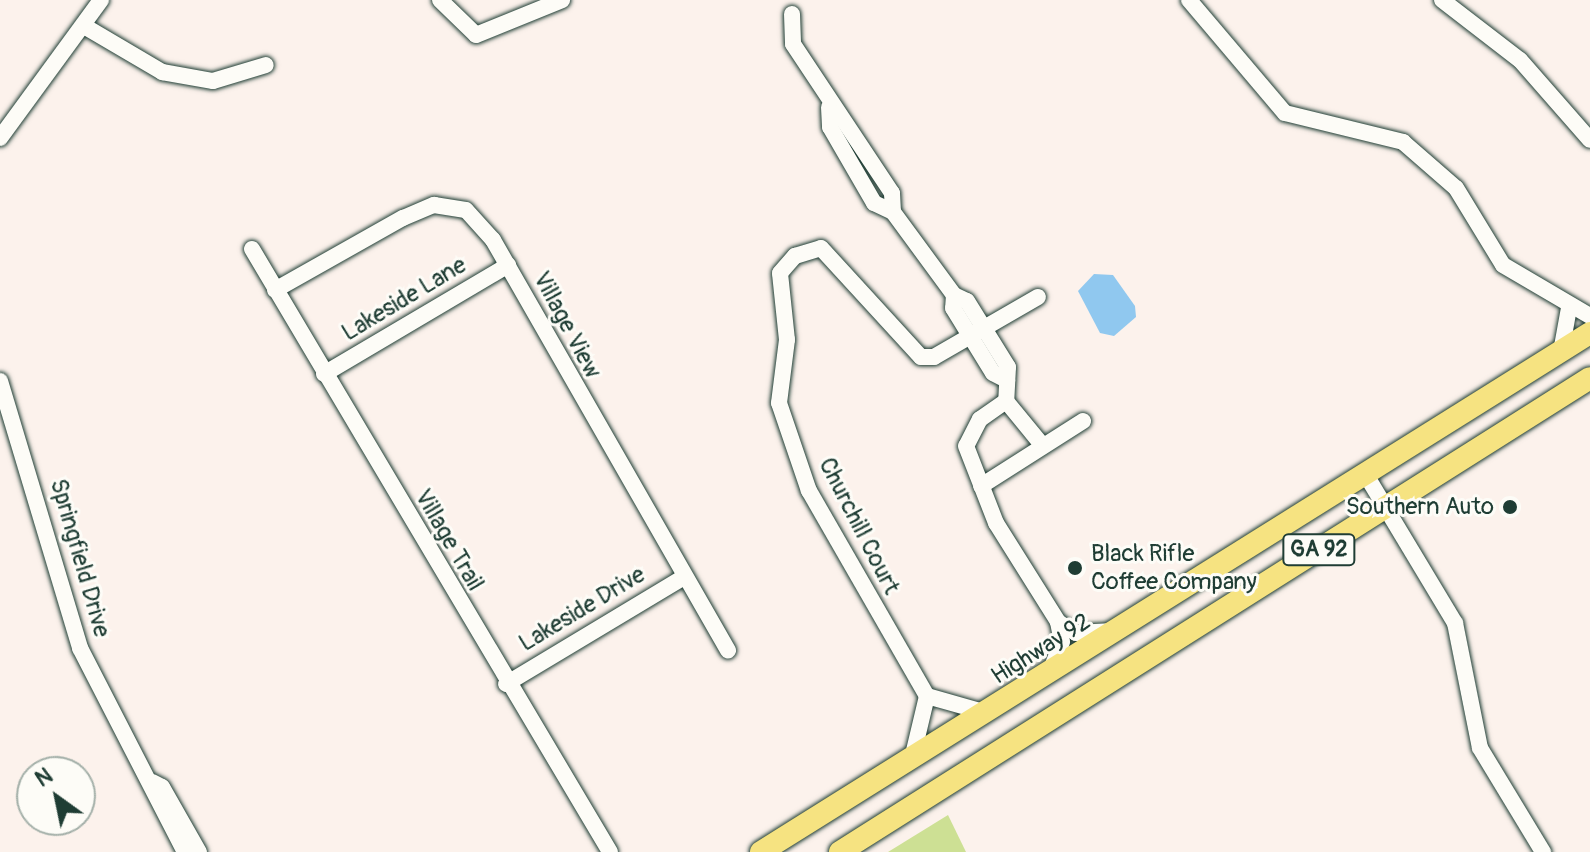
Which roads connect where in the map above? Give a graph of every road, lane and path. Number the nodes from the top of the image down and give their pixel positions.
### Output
1 (101, 0) edge
2 (440, 0) edge
3 (562, 0) edge
4 (1189, 0) edge
5 (1442, 0) edge
6 (792, 14) dead end
7 (84, 26) junction
8 (266, 65) dead end
9 (0, 138) edge
10 (1590, 140) edge
11 (252, 249) dead end
12 (508, 265) junction
13 (275, 290) junction
14 (1038, 297) dead end
15 (1569, 308) junction
16 (1590, 316) edge
17 (978, 332) junction
18 (1590, 333) edge
19 (1561, 352) junction
20 (324, 374) junction
21 (1590, 378) edge
22 (0, 381) edge
23 (1006, 401) junction
24 (1083, 421) dead end
25 (1043, 446) junction
26 (1366, 475) junction
27 (981, 486) junction
28 (1385, 508) junction
29 (684, 577) junction
30 (1058, 622) junction
31 (1122, 629) junction
32 (728, 651) dead end
33 (1050, 673) junction
34 (506, 684) junction
35 (927, 696) junction
36 (988, 713) junction
37 (912, 759) junction
38 (152, 782) junction
39 (185, 852) edge
40 (199, 852) edge
41 (610, 852) edge
42 (761, 852) edge
43 (840, 852) edge
44 (1543, 852) edge

1 - 7 street
2 - 3 street
4 - 15 street
5 - 10 street
6 - 17 street
7 - 8 street
7 - 9 street
11 - 13 street, Village Trail
12 - 13 street, Village View
12 - 20 street, Lakeside Lane
12 - 29 street, Village View
13 - 20 street, Village Trail
14 - 17 street
15 - 16 street
15 - 19 street
17 - 23 street
17 - 35 street, Churchill Court
18 - 19 main road, Highway 92 / GA 92
19 - 26 main road, Highway 92 / GA 92
20 - 34 street, Village Trail
21 - 28 main road, GA 92
22 - 38 street, Springfield Drive
23 - 25 street
23 - 27 street
24 - 25 street
25 - 27 street
26 - 28 street
26 - 31 main road, Highway 92 / GA 92
27 - 30 street
28 - 43 main road, GA 92
28 - 44 street
29 - 32 street, Village View
29 - 34 street, Lakeside Drive
30 - 31 street
30 - 33 street
31 - 33 main road, Highway 92 / GA 92
33 - 36 main road, Highway 92 / GA 92
34 - 41 street, Village Trail
35 - 36 street
35 - 37 street
36 - 37 main road, Highway 92 / GA 92
37 - 42 main road, Highway 92 / GA 92
38 - 39 street, Springfield Drive
38 - 40 street, Springfield Drive

